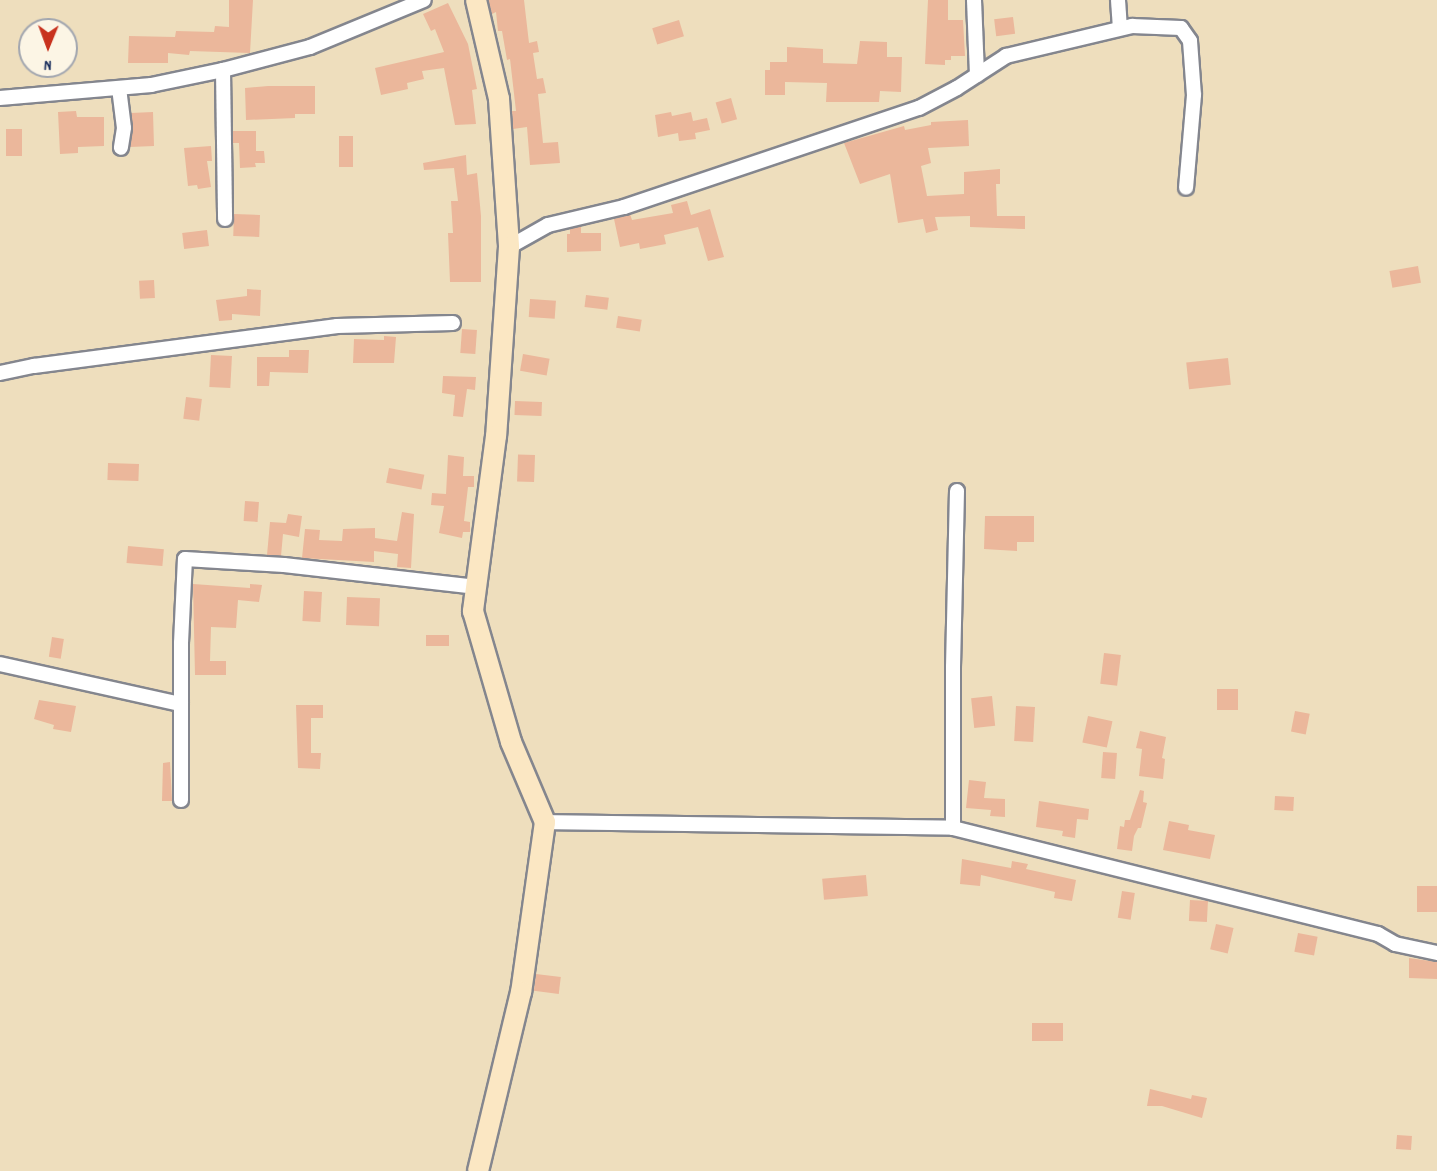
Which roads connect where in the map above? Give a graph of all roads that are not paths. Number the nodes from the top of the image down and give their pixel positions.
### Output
1 (424, 0) edge
2 (476, 0) edge
3 (974, 0) edge
4 (1118, 0) edge
5 (1120, 28) junction
6 (223, 69) junction
7 (977, 75) junction
8 (119, 88) junction
9 (0, 98) edge
10 (121, 148) dead end
11 (1186, 188) dead end
12 (225, 219) dead end
13 (509, 247) junction
14 (453, 323) dead end
15 (0, 373) edge
16 (957, 491) dead end
17 (477, 586) junction
18 (0, 664) edge
19 (181, 704) junction
20 (181, 800) dead end
21 (545, 822) junction
22 (953, 828) junction
23 (1437, 953) edge
24 (478, 1171) edge

1 - 6 street
2 - 13 street
3 - 7 street
4 - 5 street
5 - 7 street
5 - 11 street
6 - 8 street
6 - 12 street
7 - 13 street
8 - 9 street
8 - 10 street
13 - 17 street
14 - 15 street
16 - 22 street
17 - 19 street
17 - 21 street
18 - 19 street
19 - 20 street
21 - 22 street
21 - 24 street
22 - 23 street

